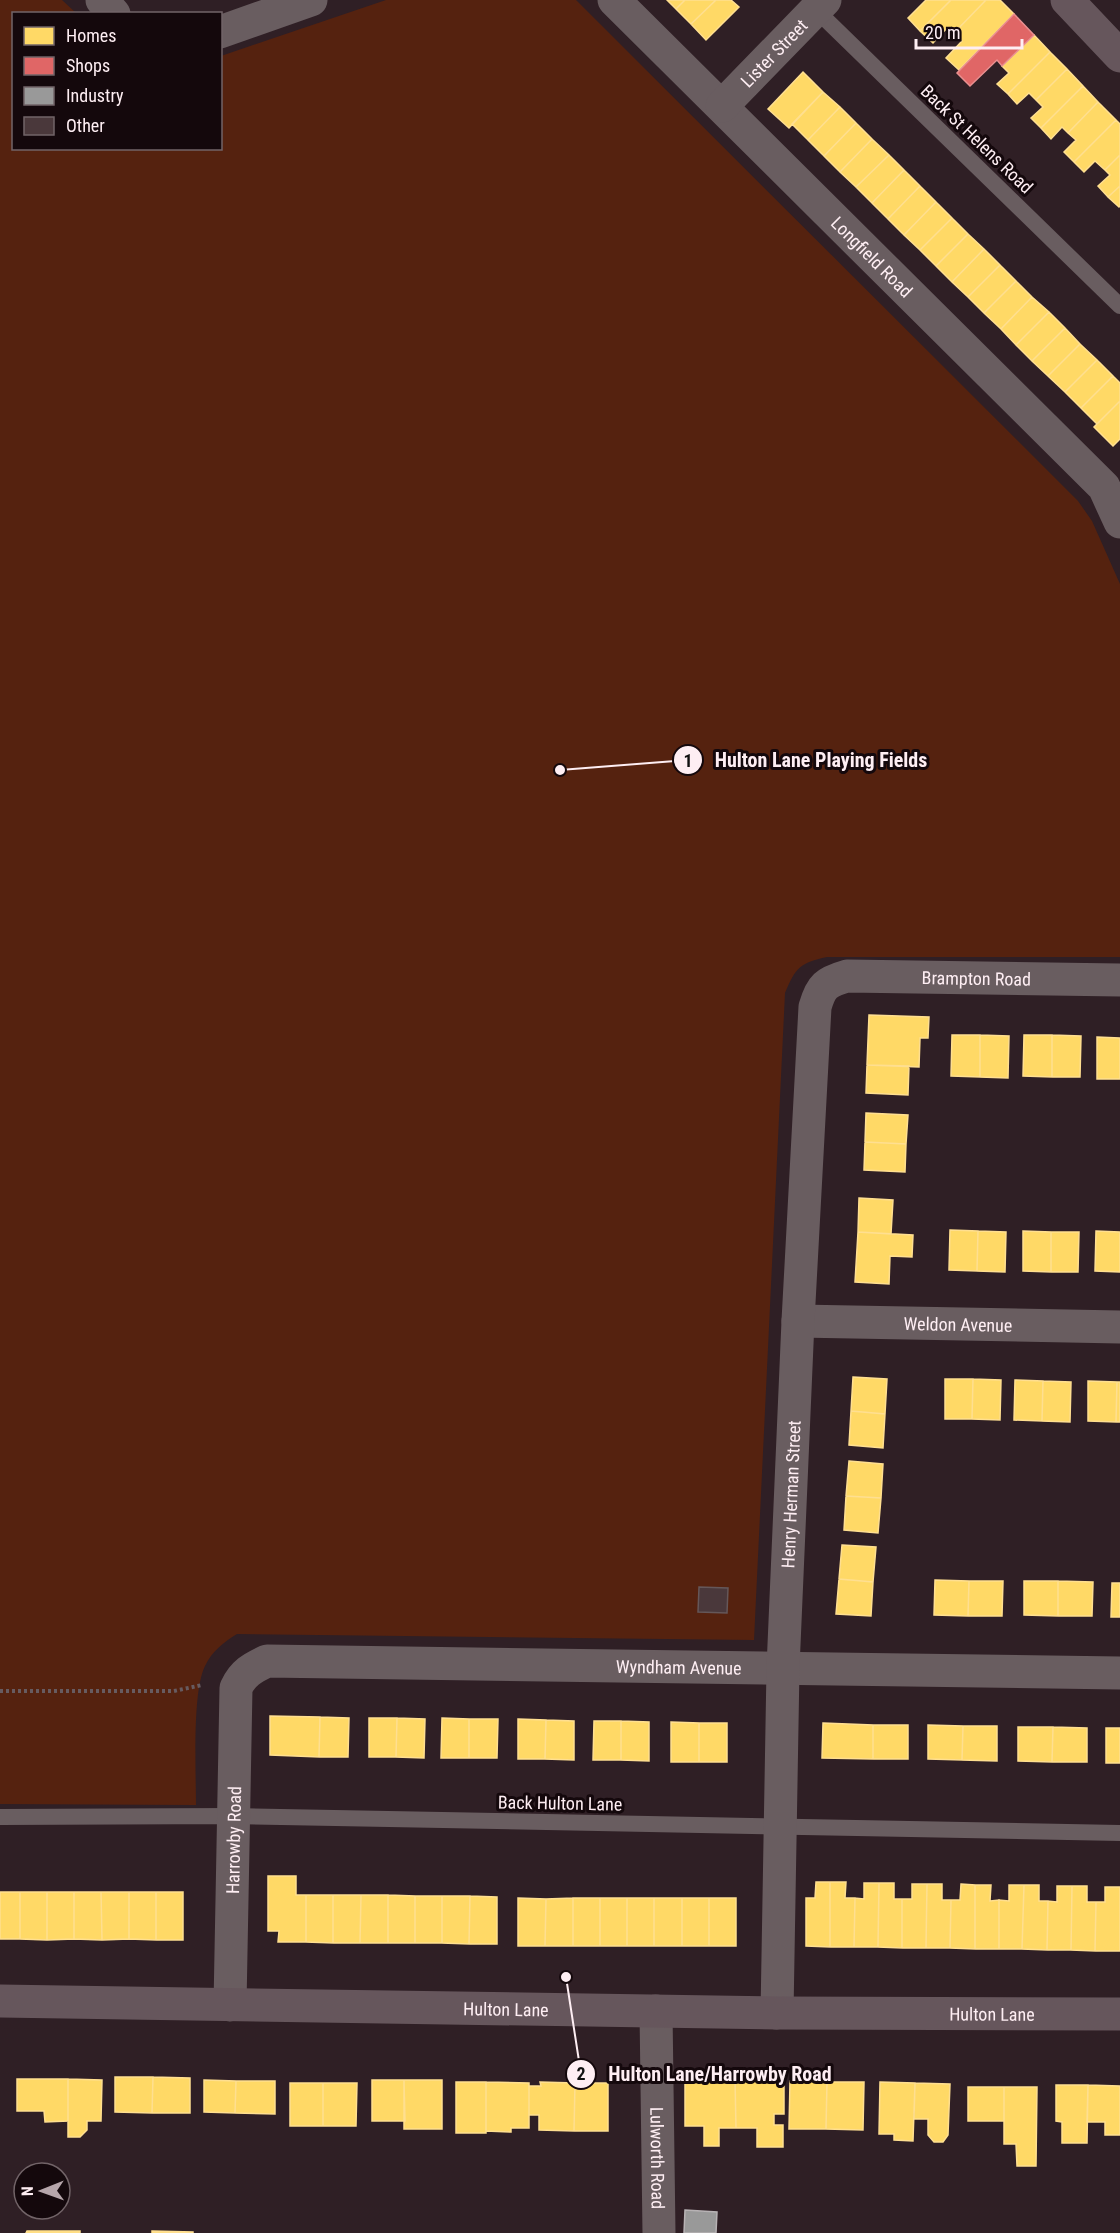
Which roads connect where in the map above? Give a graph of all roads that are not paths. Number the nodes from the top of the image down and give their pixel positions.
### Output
1 (102, 0) edge
2 (311, 0) edge
3 (614, 0) edge
4 (1067, 0) edge
5 (816, 3) edge
6 (112, 12) edge
7 (222, 31) edge
8 (1120, 56) edge
9 (722, 106) junction
10 (1120, 306) edge
11 (1112, 481) edge
12 (1120, 522) edge
13 (832, 980) joint
14 (1120, 980) edge
15 (798, 1321) junction
16 (1120, 1327) edge
17 (783, 1668) junction
18 (1120, 1673) edge
19 (238, 1682) joint
20 (232, 1816) junction
21 (0, 1817) edge
22 (780, 1827) junction
23 (1120, 1833) edge
24 (0, 2001) edge
25 (230, 2005) junction
26 (656, 2011) junction
27 (777, 2013) junction
28 (1120, 2014) edge
29 (659, 2233) edge

1 - 6 street
2 - 7 street
3 - 9 street, Longfield Road
4 - 8 main road
5 - 9 street, Lister Street
5 - 10 lane, Back St Helens Road
9 - 11 street, Longfield Road
11 - 12 street, Longfield Road
13 - 14 street, Brampton Road
13 - 15 street, Henry Herman Street
15 - 16 street, Weldon Avenue
15 - 17 street, Henry Herman Street
17 - 18 street, Wyndham Avenue
17 - 19 street, Wyndham Avenue
17 - 22 street, Henry Herman Street
19 - 20 street, Harrowby Road
20 - 21 lane, Back Hulton Lane
20 - 22 lane, Back Hulton Lane
20 - 25 street, Harrowby Road
22 - 23 lane, Back Hulton Lane
22 - 27 street, Henry Herman Street
24 - 25 main road, Hulton Lane
25 - 26 main road, Hulton Lane
26 - 27 main road, Hulton Lane
26 - 29 street, Lulworth Road
27 - 28 main road, Hulton Lane

